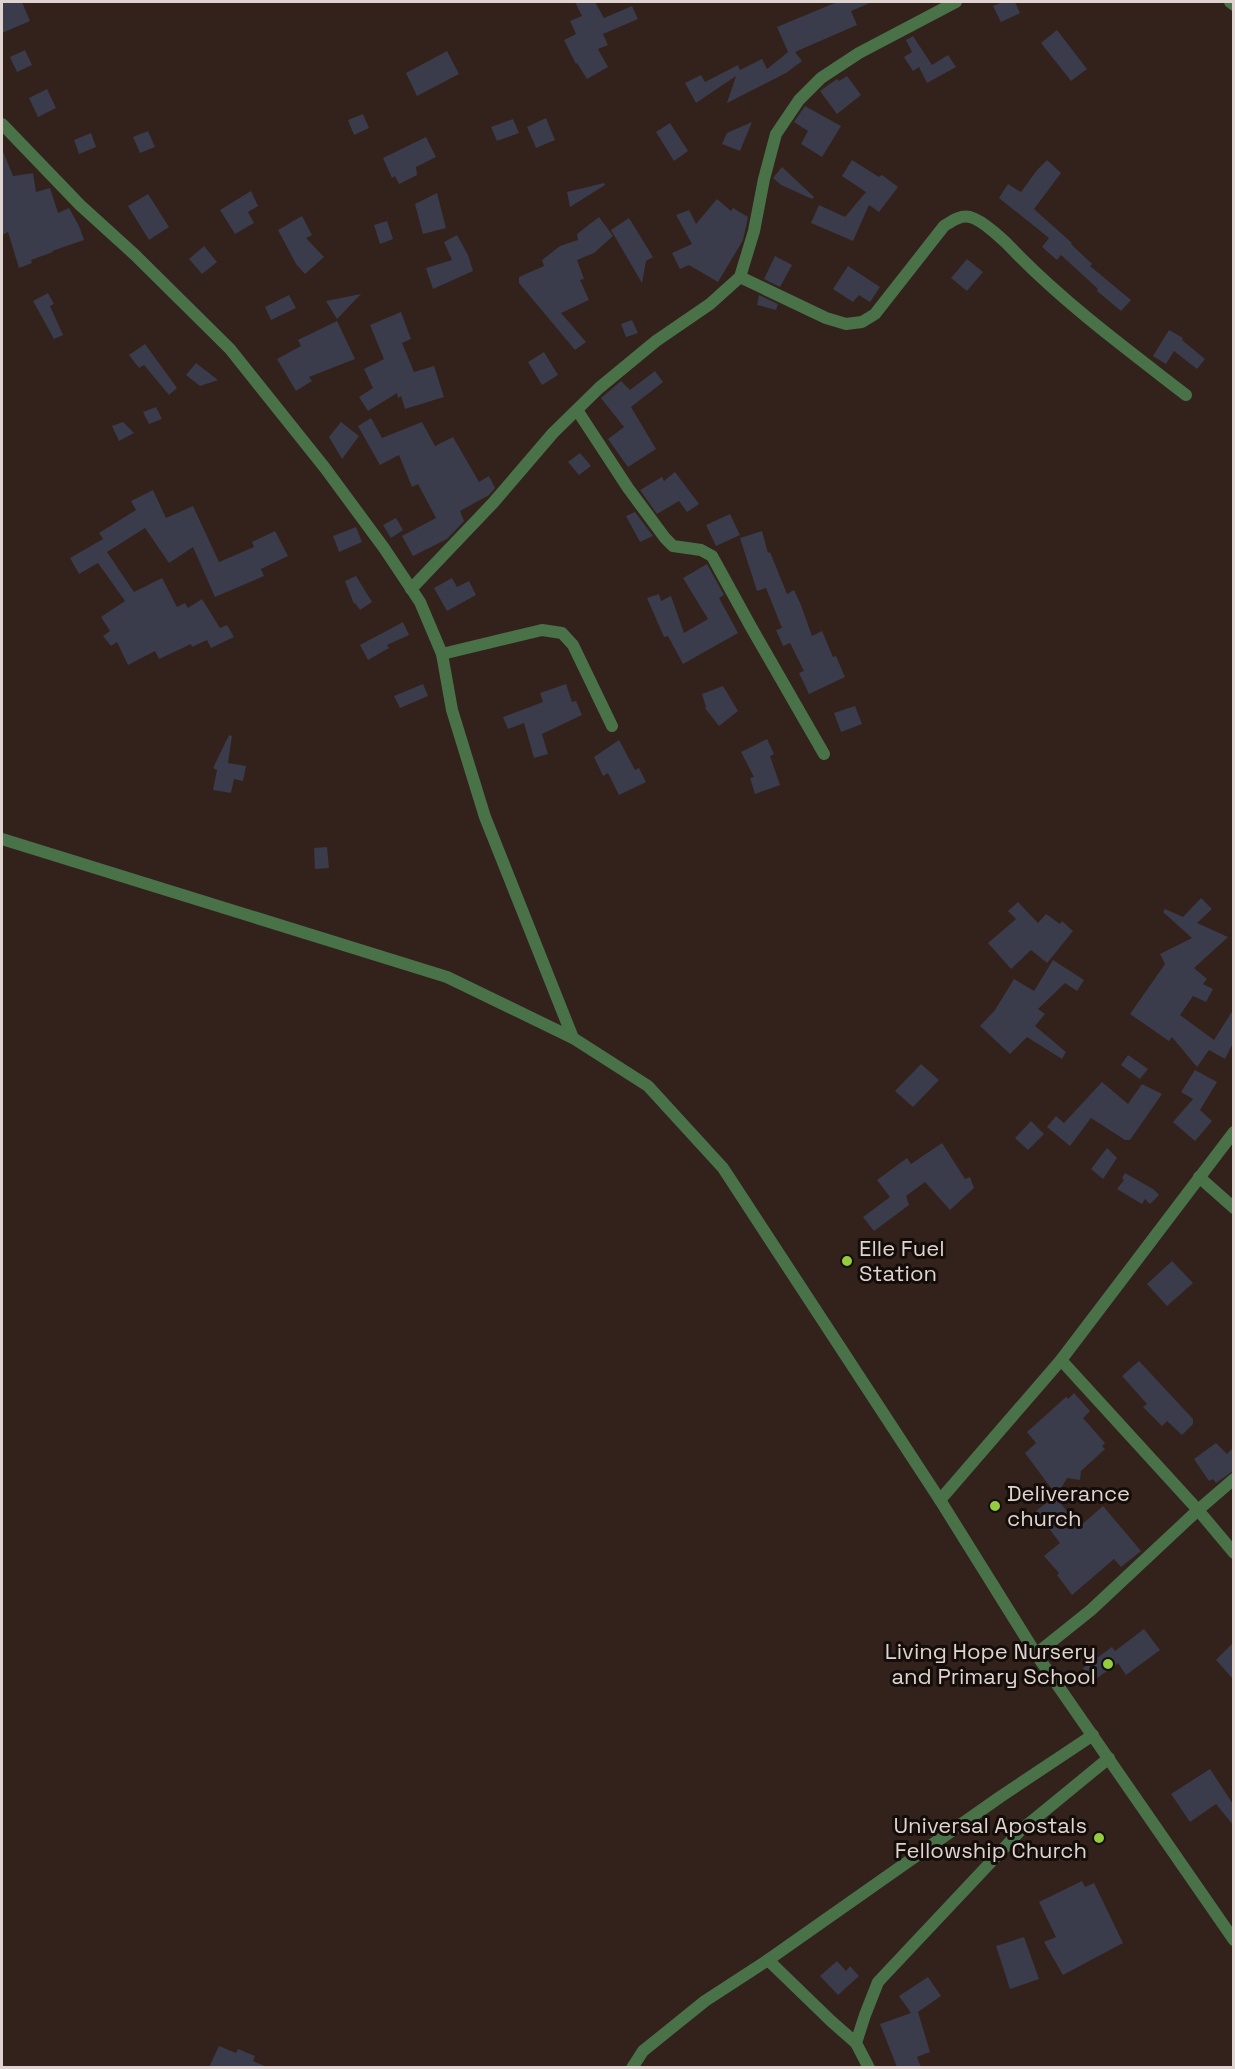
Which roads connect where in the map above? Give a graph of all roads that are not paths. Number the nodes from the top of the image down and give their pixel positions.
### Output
1 (956, 2) edge
2 (1230, 2) edge
3 (1233, 5) edge
4 (2, 124) edge
5 (740, 277) junction
6 (1186, 395) dead end
7 (577, 410) junction
8 (411, 589) junction
9 (442, 654) junction
10 (612, 726) dead end
11 (824, 754) dead end
12 (2, 839) edge
13 (573, 1038) junction
14 (1233, 1132) edge
15 (1199, 1177) junction
16 (1233, 1208) edge
17 (1061, 1360) junction
18 (1233, 1479) edge
19 (940, 1500) junction
20 (1198, 1510) junction
21 (1233, 1553) edge
22 (1036, 1654) junction
23 (1093, 1735) junction
24 (1109, 1758) junction
25 (1233, 1940) edge
26 (768, 1960) junction
27 (856, 2043) junction
28 (632, 2067) edge
29 (869, 2067) edge

1 - 5 street
2 - 3 street
4 - 8 street
5 - 6 street
5 - 7 street
7 - 8 street
7 - 11 street
8 - 9 street
9 - 10 street
9 - 13 street
12 - 13 street
13 - 19 street
14 - 15 street
15 - 16 street
15 - 17 street
17 - 19 street
17 - 20 street
18 - 20 street
19 - 22 street
20 - 21 street
20 - 22 street
22 - 23 street
23 - 24 street
23 - 26 street
24 - 25 street
24 - 27 street
26 - 27 street
26 - 28 street
27 - 29 street

